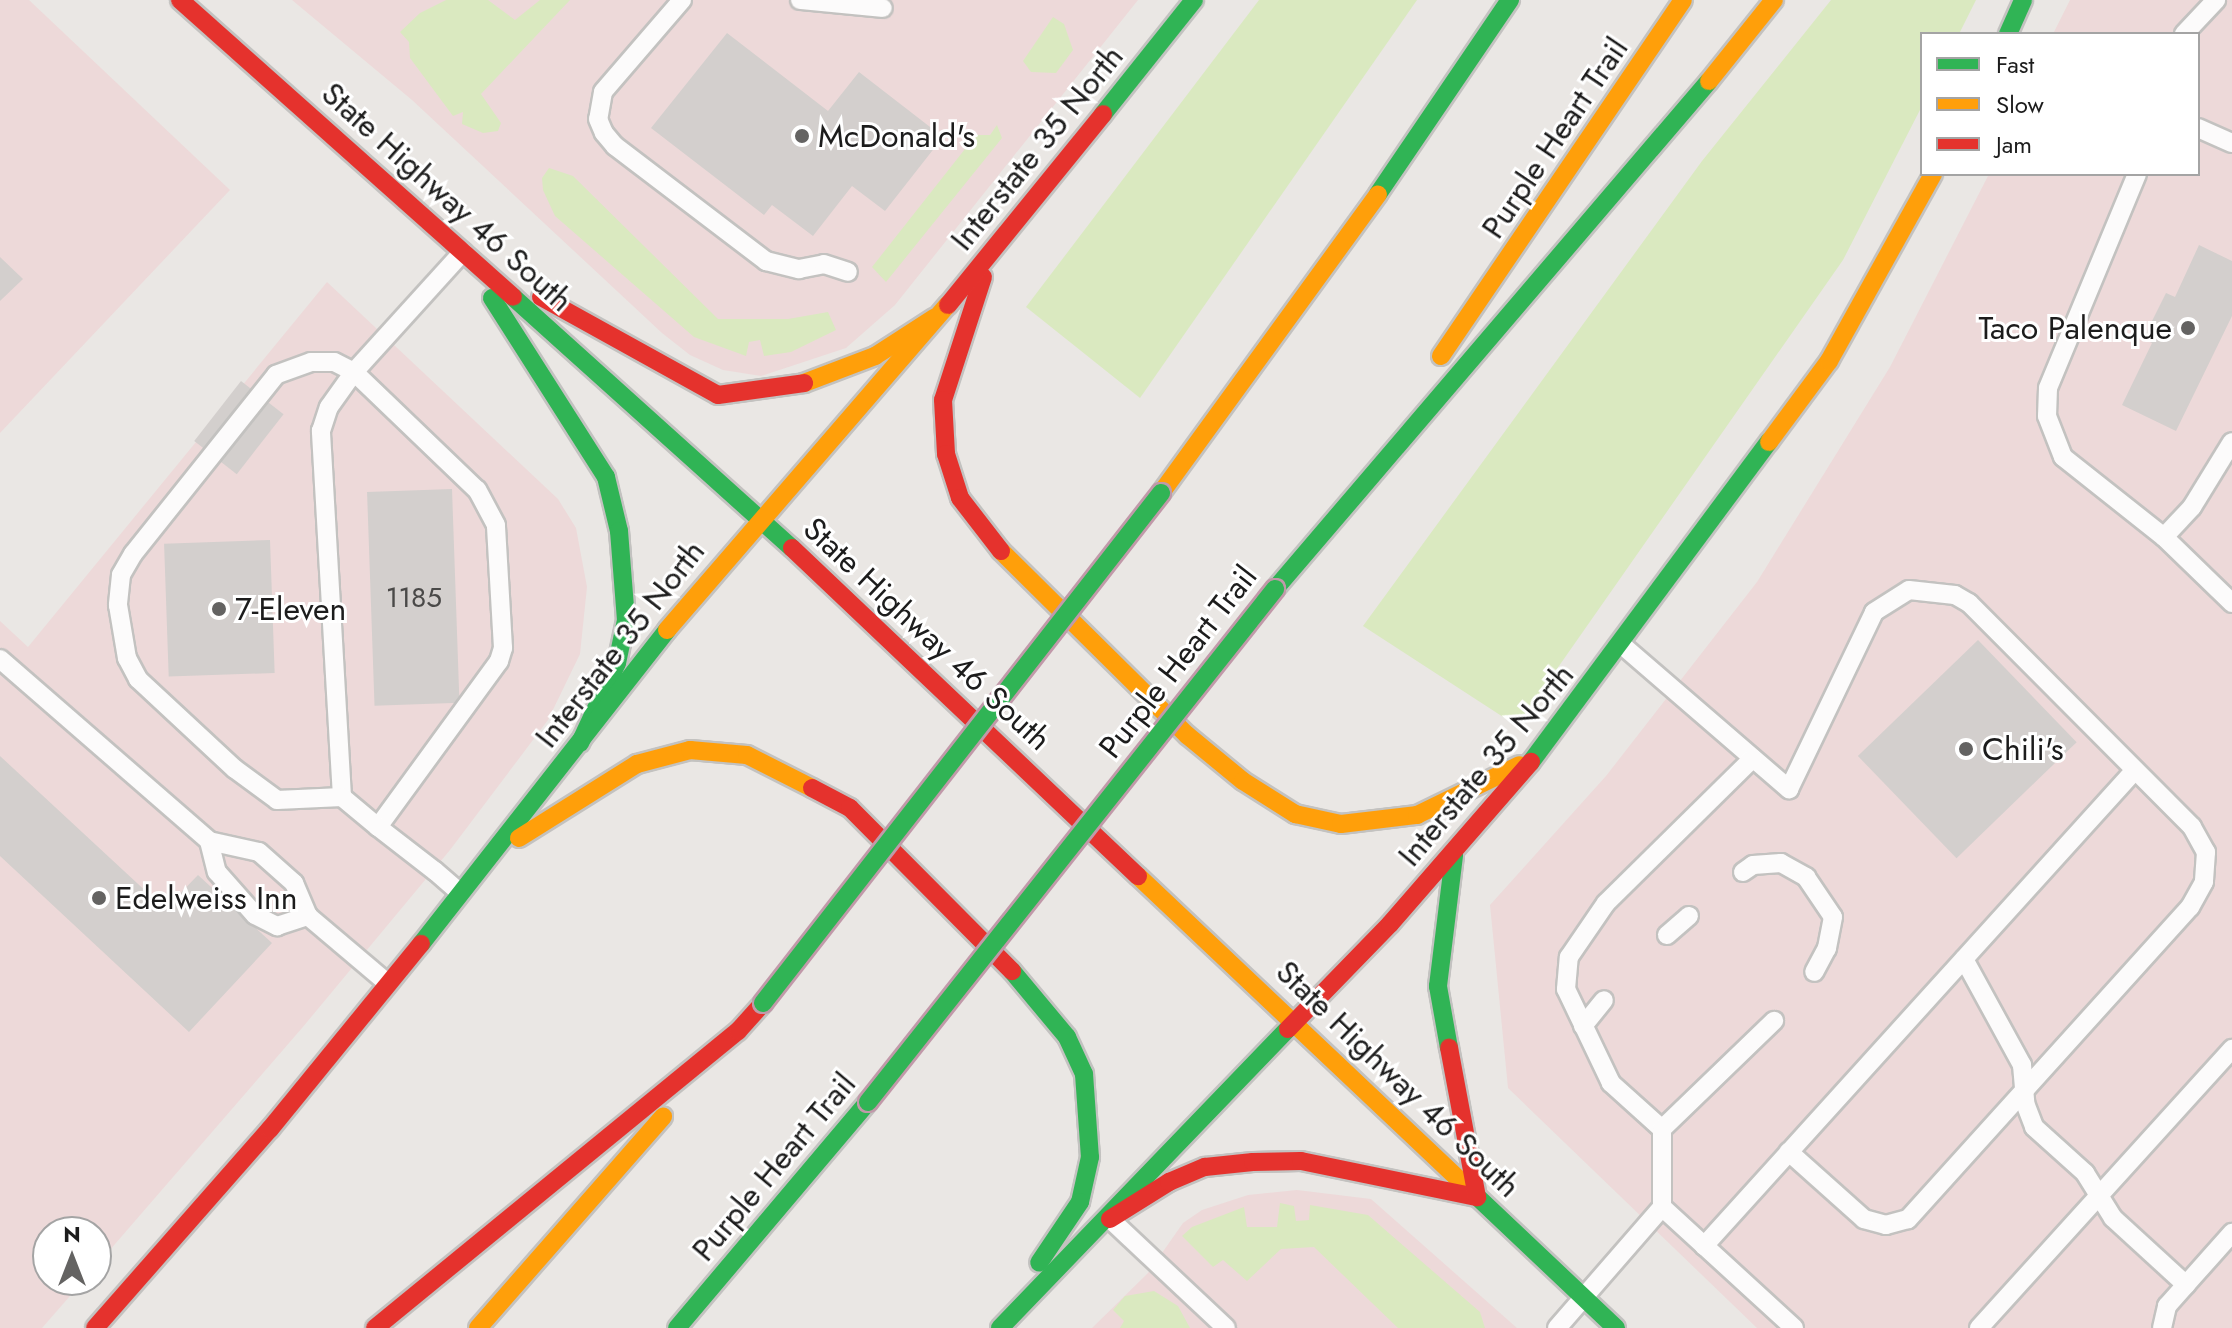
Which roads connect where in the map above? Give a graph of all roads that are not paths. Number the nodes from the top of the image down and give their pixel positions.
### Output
1 (180, 0) edge
2 (682, 0) edge
3 (800, 0) edge
4 (1194, 0) edge
5 (1510, 0) edge
6 (1683, 0) edge
7 (1774, 0) edge
8 (2023, 0) edge
9 (2216, 0) edge
10 (883, 8) dead end
11 (2009, 32) edge
12 (2186, 32) edge
13 (2200, 129) edge
14 (2232, 143) edge
15 (1932, 176) edge
16 (2136, 176) edge
17 (463, 252) junction
18 (991, 256) junction
19 (848, 272) dead end
20 (934, 318) junction
21 (354, 372) junction
22 (1428, 375) dead end
23 (1410, 400) dead end
24 (2232, 442) edge
25 (760, 518) junction
26 (2164, 537) junction
27 (1275, 589) junction
28 (2232, 603) edge
29 (1622, 645) junction
30 (0, 659) edge
31 (580, 743) junction
32 (1537, 756) junction
33 (1753, 758) junction
34 (2135, 770) junction
35 (342, 797) junction
36 (378, 827) junction
37 (209, 841) junction
38 (495, 852) junction
39 (1454, 855) junction
40 (1743, 872) dead end
41 (460, 893) junction
42 (308, 916) junction
43 (1689, 916) dead end
44 (1667, 935) dead end
45 (1964, 959) junction
46 (1814, 972) dead end
47 (386, 982) junction
48 (1604, 1000) dead end
49 (1293, 1019) junction
50 (1774, 1021) dead end
51 (1583, 1026) junction
52 (738, 1031) junction
53 (2232, 1049) edge
54 (2025, 1090) junction
55 (1662, 1129) junction
56 (1789, 1152) junction
57 (2099, 1195) junction
58 (1477, 1197) junction
59 (1662, 1207) junction
60 (1110, 1219) junction
61 (2232, 1233) edge
62 (1704, 1246) junction
63 (2186, 1285) junction
64 (1585, 1299) junction
65 (95, 1328) edge
66 (375, 1328) edge
67 (478, 1328) edge
68 (677, 1328) edge
69 (998, 1328) edge
70 (1226, 1328) edge
71 (1557, 1328) edge
72 (1616, 1328) edge
73 (1794, 1328) edge
74 (1979, 1328) edge
75 (2162, 1328) edge

1 - 17 main road, State Highway 46 South
2 - 19 lane
3 - 10 lane
4 - 18 main road, Interstate 35 North
5 - 52 main road, bridge
6 - 22 main road, Purple Heart Trail
7 - 27 main road
8 - 11 main road
9 - 12 lane
13 - 14 lane
15 - 29 main road, Interstate 35 North
16 - 26 lane
17 - 20 main road
17 - 21 lane
17 - 25 main road, State Highway 46 South
17 - 31 main road
18 - 20 main road, Interstate 35 North
18 - 32 main road
20 - 25 main road, Interstate 35 North
21 - 35 lane
21 - 35 lane
21 - 36 lane
23 - 27 main road, Purple Heart Trail
24 - 26 lane
25 - 31 main road, Interstate 35 North
25 - 49 main road, State Highway 46 South
26 - 28 lane
27 - 68 main road, Purple Heart Trail, bridge
29 - 32 main road, Interstate 35 North
29 - 33 lane
30 - 37 lane
31 - 38 main road, Interstate 35 North
32 - 39 main road, Interstate 35 North
33 - 34 lane
33 - 51 lane
34 - 45 lane
34 - 54 lane
35 - 36 lane
36 - 41 lane
37 - 42 lane
37 - 42 lane
38 - 41 main road, Interstate 35 North
38 - 69 main road
39 - 49 main road, Interstate 35 North
39 - 58 main road
40 - 46 lane
41 - 47 main road, Interstate 35 North
42 - 47 lane
43 - 44 lane
45 - 54 lane
45 - 56 lane
47 - 65 main road, Interstate 35 North
48 - 51 lane
49 - 58 main road, State Highway 46 South
49 - 60 main road, Interstate 35 North
50 - 55 lane
51 - 55 lane
52 - 66 main road
52 - 67 main road
53 - 57 lane
54 - 56 lane
54 - 57 lane
55 - 59 lane
56 - 62 lane
57 - 63 lane
57 - 74 lane
58 - 60 main road
58 - 64 main road, State Highway 46 South
59 - 62 lane
59 - 64 lane
60 - 69 main road, Interstate 35 North
60 - 70 lane
61 - 63 lane
62 - 73 lane
63 - 75 lane
64 - 71 lane
64 - 72 main road, State Highway 46 South

